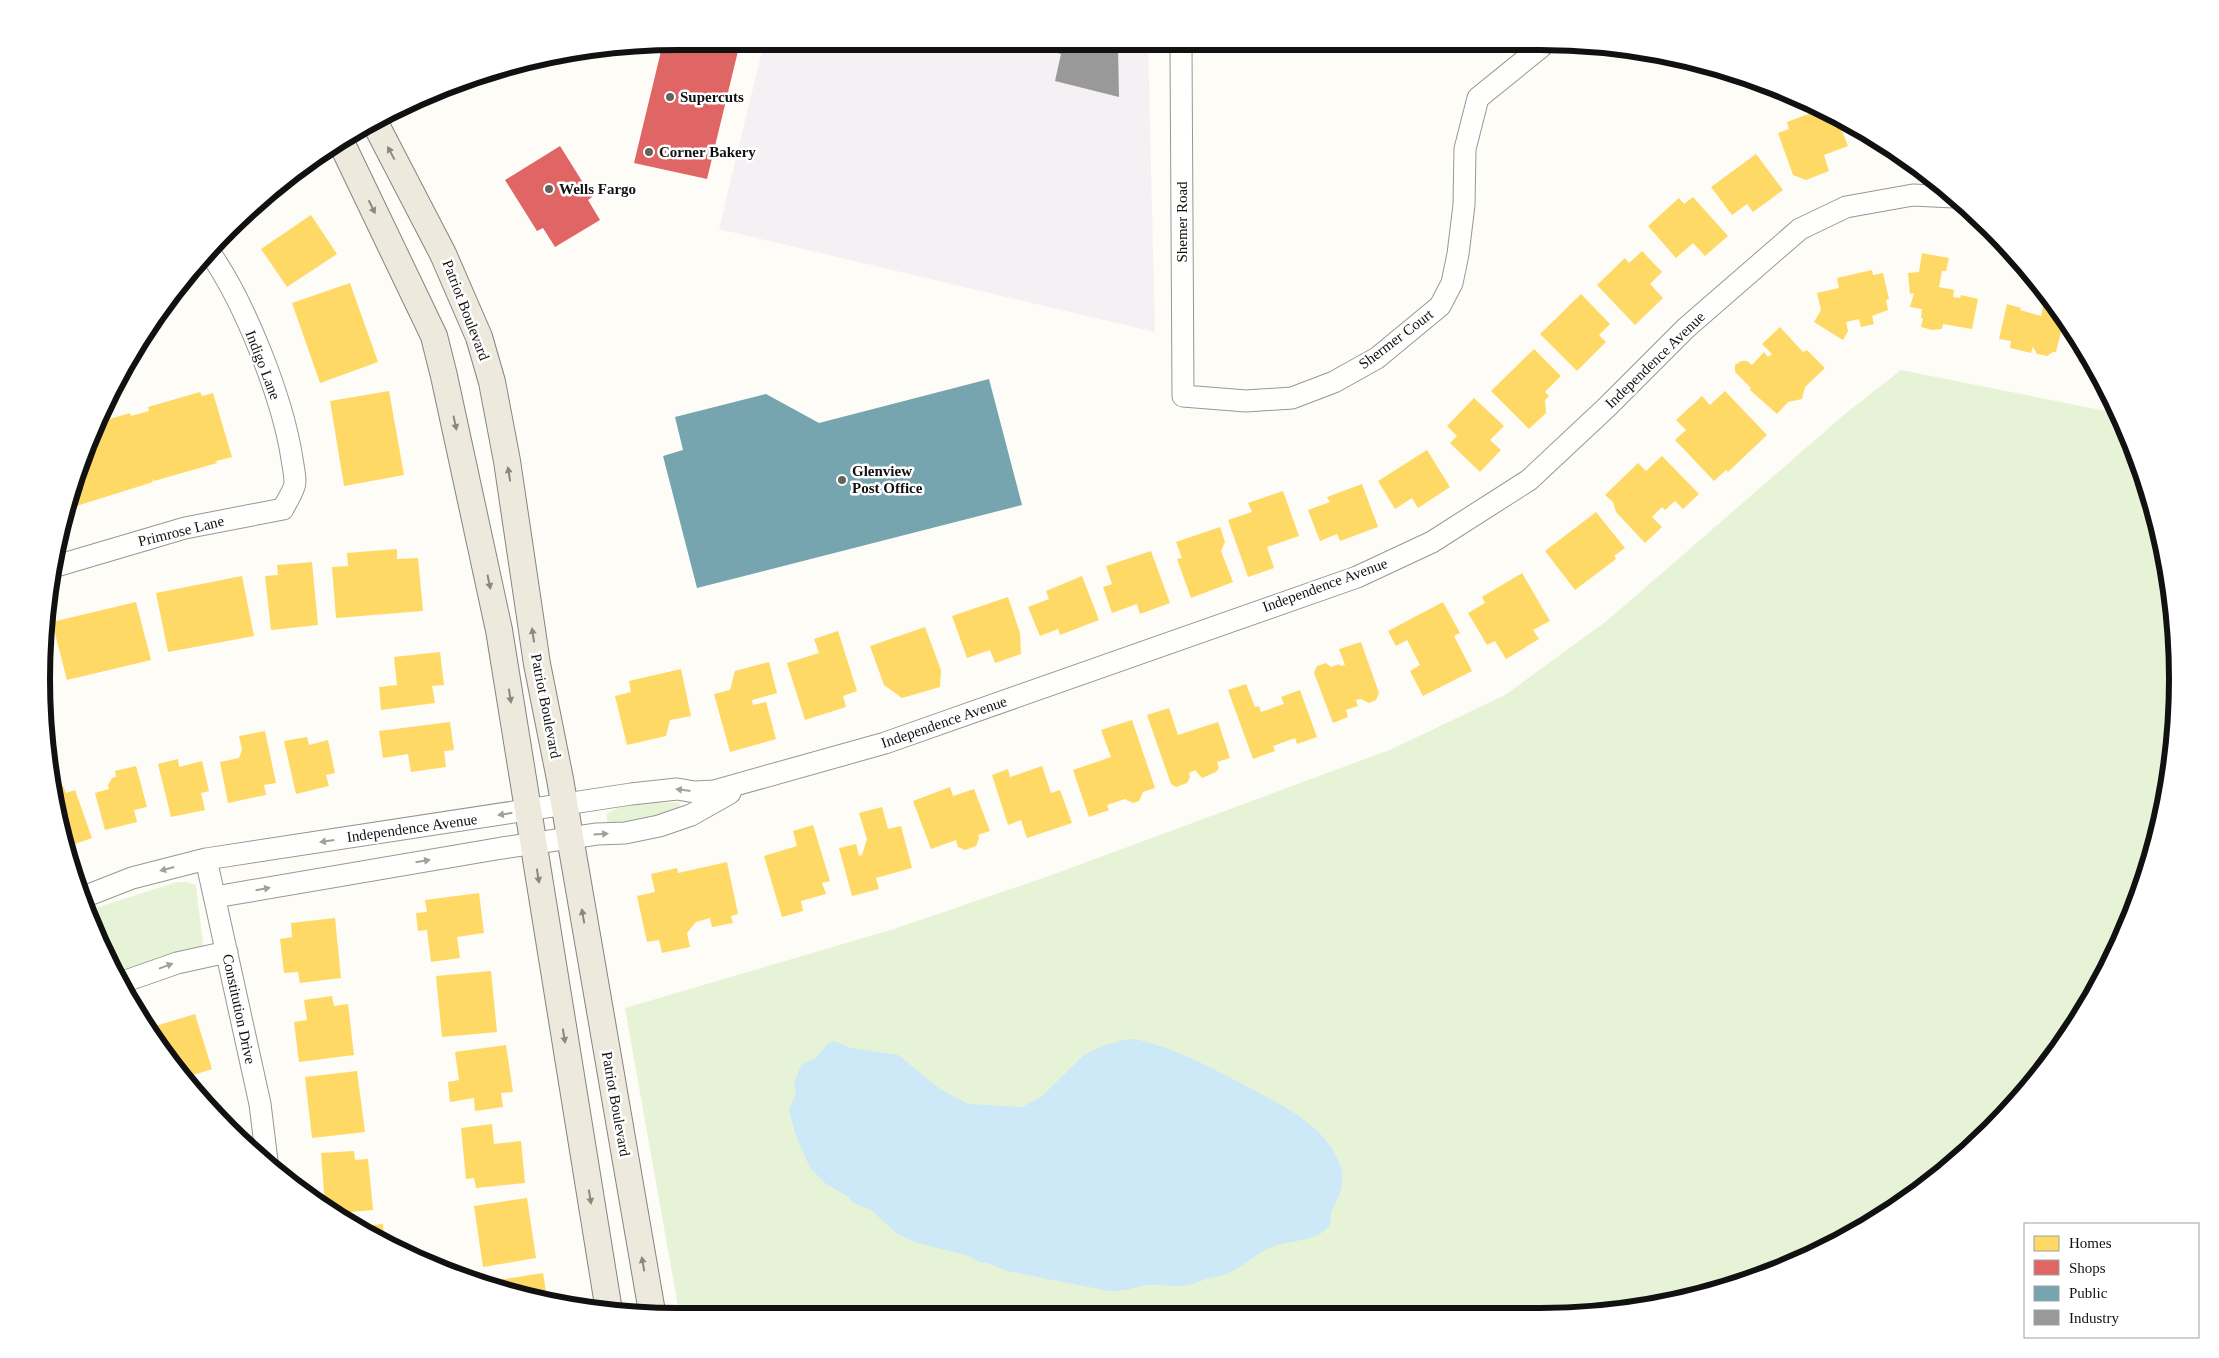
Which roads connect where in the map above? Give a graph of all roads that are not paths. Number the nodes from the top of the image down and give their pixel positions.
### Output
1 (1181, 50) edge
2 (1537, 50) edge
3 (377, 127) edge
4 (344, 147) edge
5 (1944, 197) edge
6 (212, 257) edge
7 (1183, 396) joint
8 (295, 483) joint
9 (60, 565) edge
10 (748, 782) junction
11 (564, 805) junction
12 (528, 810) junction
13 (570, 838) junction
14 (532, 843) junction
15 (206, 858) junction
16 (88, 895) edge
17 (215, 897) junction
18 (227, 952) junction
19 (127, 981) edge
20 (266, 1154) edge
21 (608, 1304) edge
22 (651, 1307) edge

1 - 7 street, Shemer Road
2 - 7 street, Shermer Court
11 -> 3 main road, Patriot Boulevard
4 -> 12 main road
5 - 10 street, Independence Avenue
6 - 8 street, Indigo Lane
8 - 9 street, Primrose Lane
10 -> 11 street, Independence Avenue
13 -> 10 street, Independence Avenue
11 - 12 street, Independence Avenue
11 - 13 main road, Patriot Boulevard
12 - 14 main road
12 -> 15 street, Independence Avenue
13 - 14 street, Independence Avenue
22 -> 13 main road, Patriot Boulevard
17 -> 14 street, Independence Avenue
14 -> 21 main road
15 -> 16 street, Independence Avenue
15 - 17 street, Constitution Drive
17 - 18 street, Constitution Drive
19 -> 18 street
18 - 20 street, Constitution Drive

